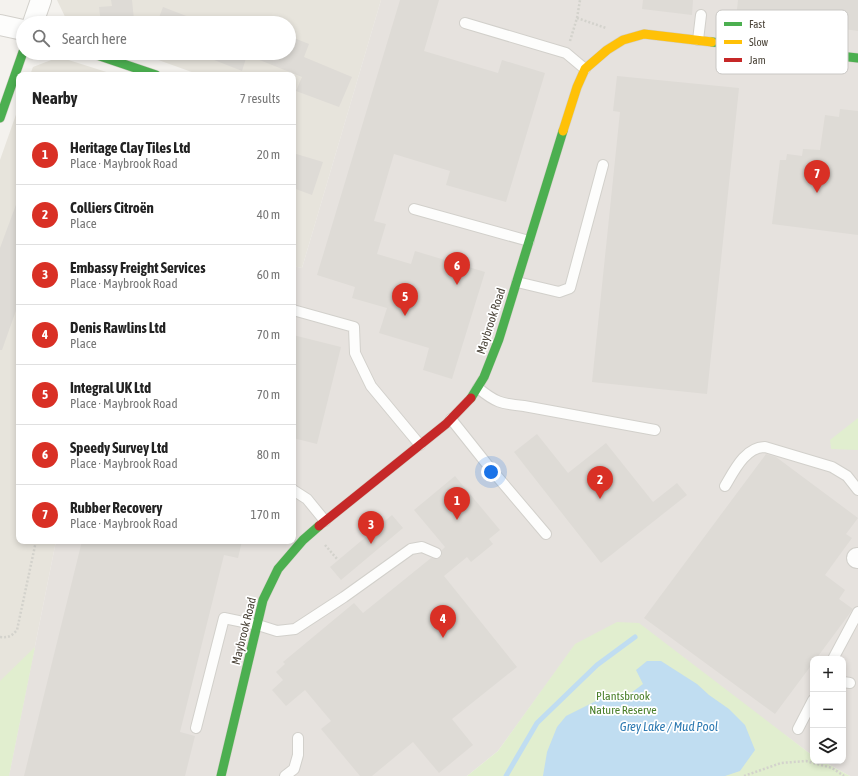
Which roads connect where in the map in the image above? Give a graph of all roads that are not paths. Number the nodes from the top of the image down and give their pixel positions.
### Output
1 (41, 0) edge
2 (701, 14) dead end
3 (35, 16) edge
4 (465, 23) dead end
5 (0, 25) edge
6 (16, 28) edge
7 (698, 40) junction
8 (716, 42) edge
9 (848, 57) edge
10 (858, 58) edge
11 (20, 60) edge
12 (112, 60) edge
13 (585, 69) junction
14 (16, 72) edge
15 (16, 72) edge
16 (147, 72) edge
17 (0, 118) edge
18 (603, 165) dead end
19 (414, 209) dead end
20 (529, 241) junction
21 (516, 282) junction
22 (296, 311) edge
23 (478, 388) junction
24 (451, 418) junction
25 (655, 430) dead end
26 (420, 445) junction
27 (725, 486) dead end
28 (858, 490) edge
29 (296, 492) edge
30 (325, 521) junction
31 (546, 534) dead end
32 (436, 554) dead end
33 (858, 612) edge
34 (258, 625) junction
35 (836, 656) edge
36 (810, 706) edge
37 (196, 728) dead end
38 (798, 729) dead end
39 (298, 738) dead end
40 (221, 776) edge
41 (285, 776) edge

1 - 3 street
2 - 7 lane
4 - 13 lane
5 - 6 street
7 - 8 street, Maybrook Road
7 - 13 street, Maybrook Road
9 - 10 street, Maybrook Road
11 - 15 street
12 - 16 street
13 - 20 street, Maybrook Road
14 - 17 street
18 - 21 lane
19 - 20 lane
20 - 21 street, Maybrook Road
21 - 23 street, Maybrook Road
22 - 26 lane
23 - 24 street, Maybrook Road
23 - 25 lane
24 - 26 street, Maybrook Road
24 - 31 lane
26 - 30 street, Maybrook Road
27 - 28 lane
29 - 30 lane
30 - 34 street, Maybrook Road
32 - 34 lane
33 - 35 lane
34 - 37 lane
34 - 40 street, Maybrook Road
36 - 38 lane
39 - 41 lane

